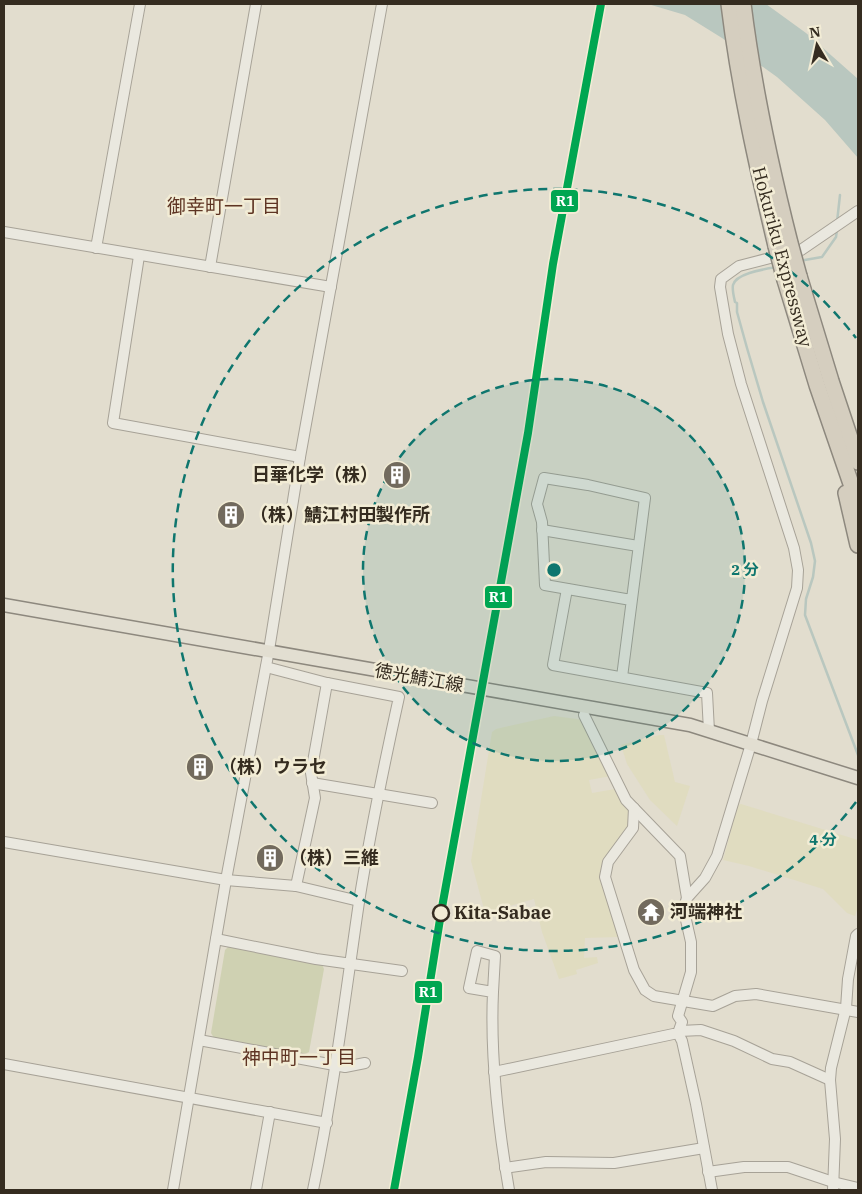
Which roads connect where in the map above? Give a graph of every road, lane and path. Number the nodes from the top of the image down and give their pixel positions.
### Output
1 (140, 4) edge
2 (256, 4) edge
3 (382, 4) edge
4 (729, 4) edge
5 (743, 4) edge
6 (858, 211) edge
7 (4, 232) edge
8 (783, 244) junction
9 (96, 248) junction
10 (139, 256) junction
11 (210, 267) junction
12 (331, 287) junction
13 (806, 325) junction
14 (858, 434) edge
15 (300, 457) junction
16 (858, 462) edge
17 (858, 504) edge
18 (542, 530) junction
19 (858, 545) edge
20 (638, 546) junction
21 (567, 589) junction
22 (631, 600) junction
23 (4, 605) edge
24 (269, 650) junction
25 (266, 667) junction
26 (622, 677) junction
27 (327, 682) junction
28 (584, 715) dead end
29 (709, 731) junction
30 (751, 744) junction
31 (858, 778) edge
32 (312, 783) junction
33 (377, 794) junction
34 (432, 803) dead end
35 (634, 808) junction
36 (4, 842) edge
37 (226, 880) junction
38 (296, 886) junction
39 (686, 898) junction
40 (359, 901) junction
41 (858, 934) edge
42 (216, 939) junction
43 (350, 964) junction
44 (402, 971) dead end
45 (493, 992) dead end
46 (682, 1001) junction
47 (846, 1008) junction
48 (858, 1012) edge
49 (679, 1032) junction
50 (199, 1040) junction
51 (365, 1063) dead end
52 (4, 1064) edge
53 (335, 1064) junction
54 (494, 1072) junction
55 (830, 1080) junction
56 (189, 1097) junction
57 (270, 1112) junction
58 (327, 1123) junction
59 (704, 1148) junction
60 (505, 1168) junction
61 (708, 1172) junction
62 (833, 1186) edge
63 (858, 1188) edge
64 (173, 1190) edge
65 (256, 1190) edge
66 (313, 1190) edge
67 (509, 1190) edge
68 (712, 1190) edge

1 - 9 street
2 - 11 street
3 - 12 street
4 - 8 highway, Hokuriku Expressway
5 - 8 highway, Hokuriku Expressway
6 - 30 street
7 - 9 street
8 - 13 highway, Hokuriku Expressway, bridge
9 - 10 street
10 - 11 street
10 - 15 street
11 - 12 street
12 - 15 street
13 - 14 highway
13 - 16 highway, Hokuriku Expressway
13 - 17 highway, Hokuriku Expressway
13 - 19 highway
15 - 24 street
18 - 20 street
18 - 20 street
18 - 21 street
20 - 22 street
21 - 22 street
21 - 26 street
22 - 26 street
23 - 24 main road, 徳光鯖江線
24 - 25 street
24 - 29 main road, 徳光鯖江線
25 - 27 street
25 - 37 street
26 - 29 street
27 - 32 street
27 - 33 street
28 - 35 street
29 - 30 main road, 徳光鯖江線
30 - 31 main road, 徳光鯖江線
30 - 39 street
32 - 33 street
32 - 38 street
33 - 34 street
33 - 40 street
35 - 39 street
35 - 46 street
36 - 37 street
37 - 38 street
37 - 42 street
38 - 40 street
39 - 46 street
40 - 43 street
41 - 47 street
42 - 43 street
42 - 50 street
43 - 44 street
43 - 53 street
45 - 54 street
46 - 47 street
46 - 49 street
47 - 48 street
47 - 55 street
49 - 54 street
49 - 55 street
49 - 59 street
50 - 53 street
50 - 56 street
51 - 53 street
52 - 56 street
53 - 58 street
54 - 60 street
55 - 62 street
56 - 57 street
56 - 64 street
57 - 58 street
57 - 65 street
58 - 66 street
59 - 60 street
59 - 61 street
60 - 67 street
61 - 62 street
61 - 68 street
62 - 63 street

